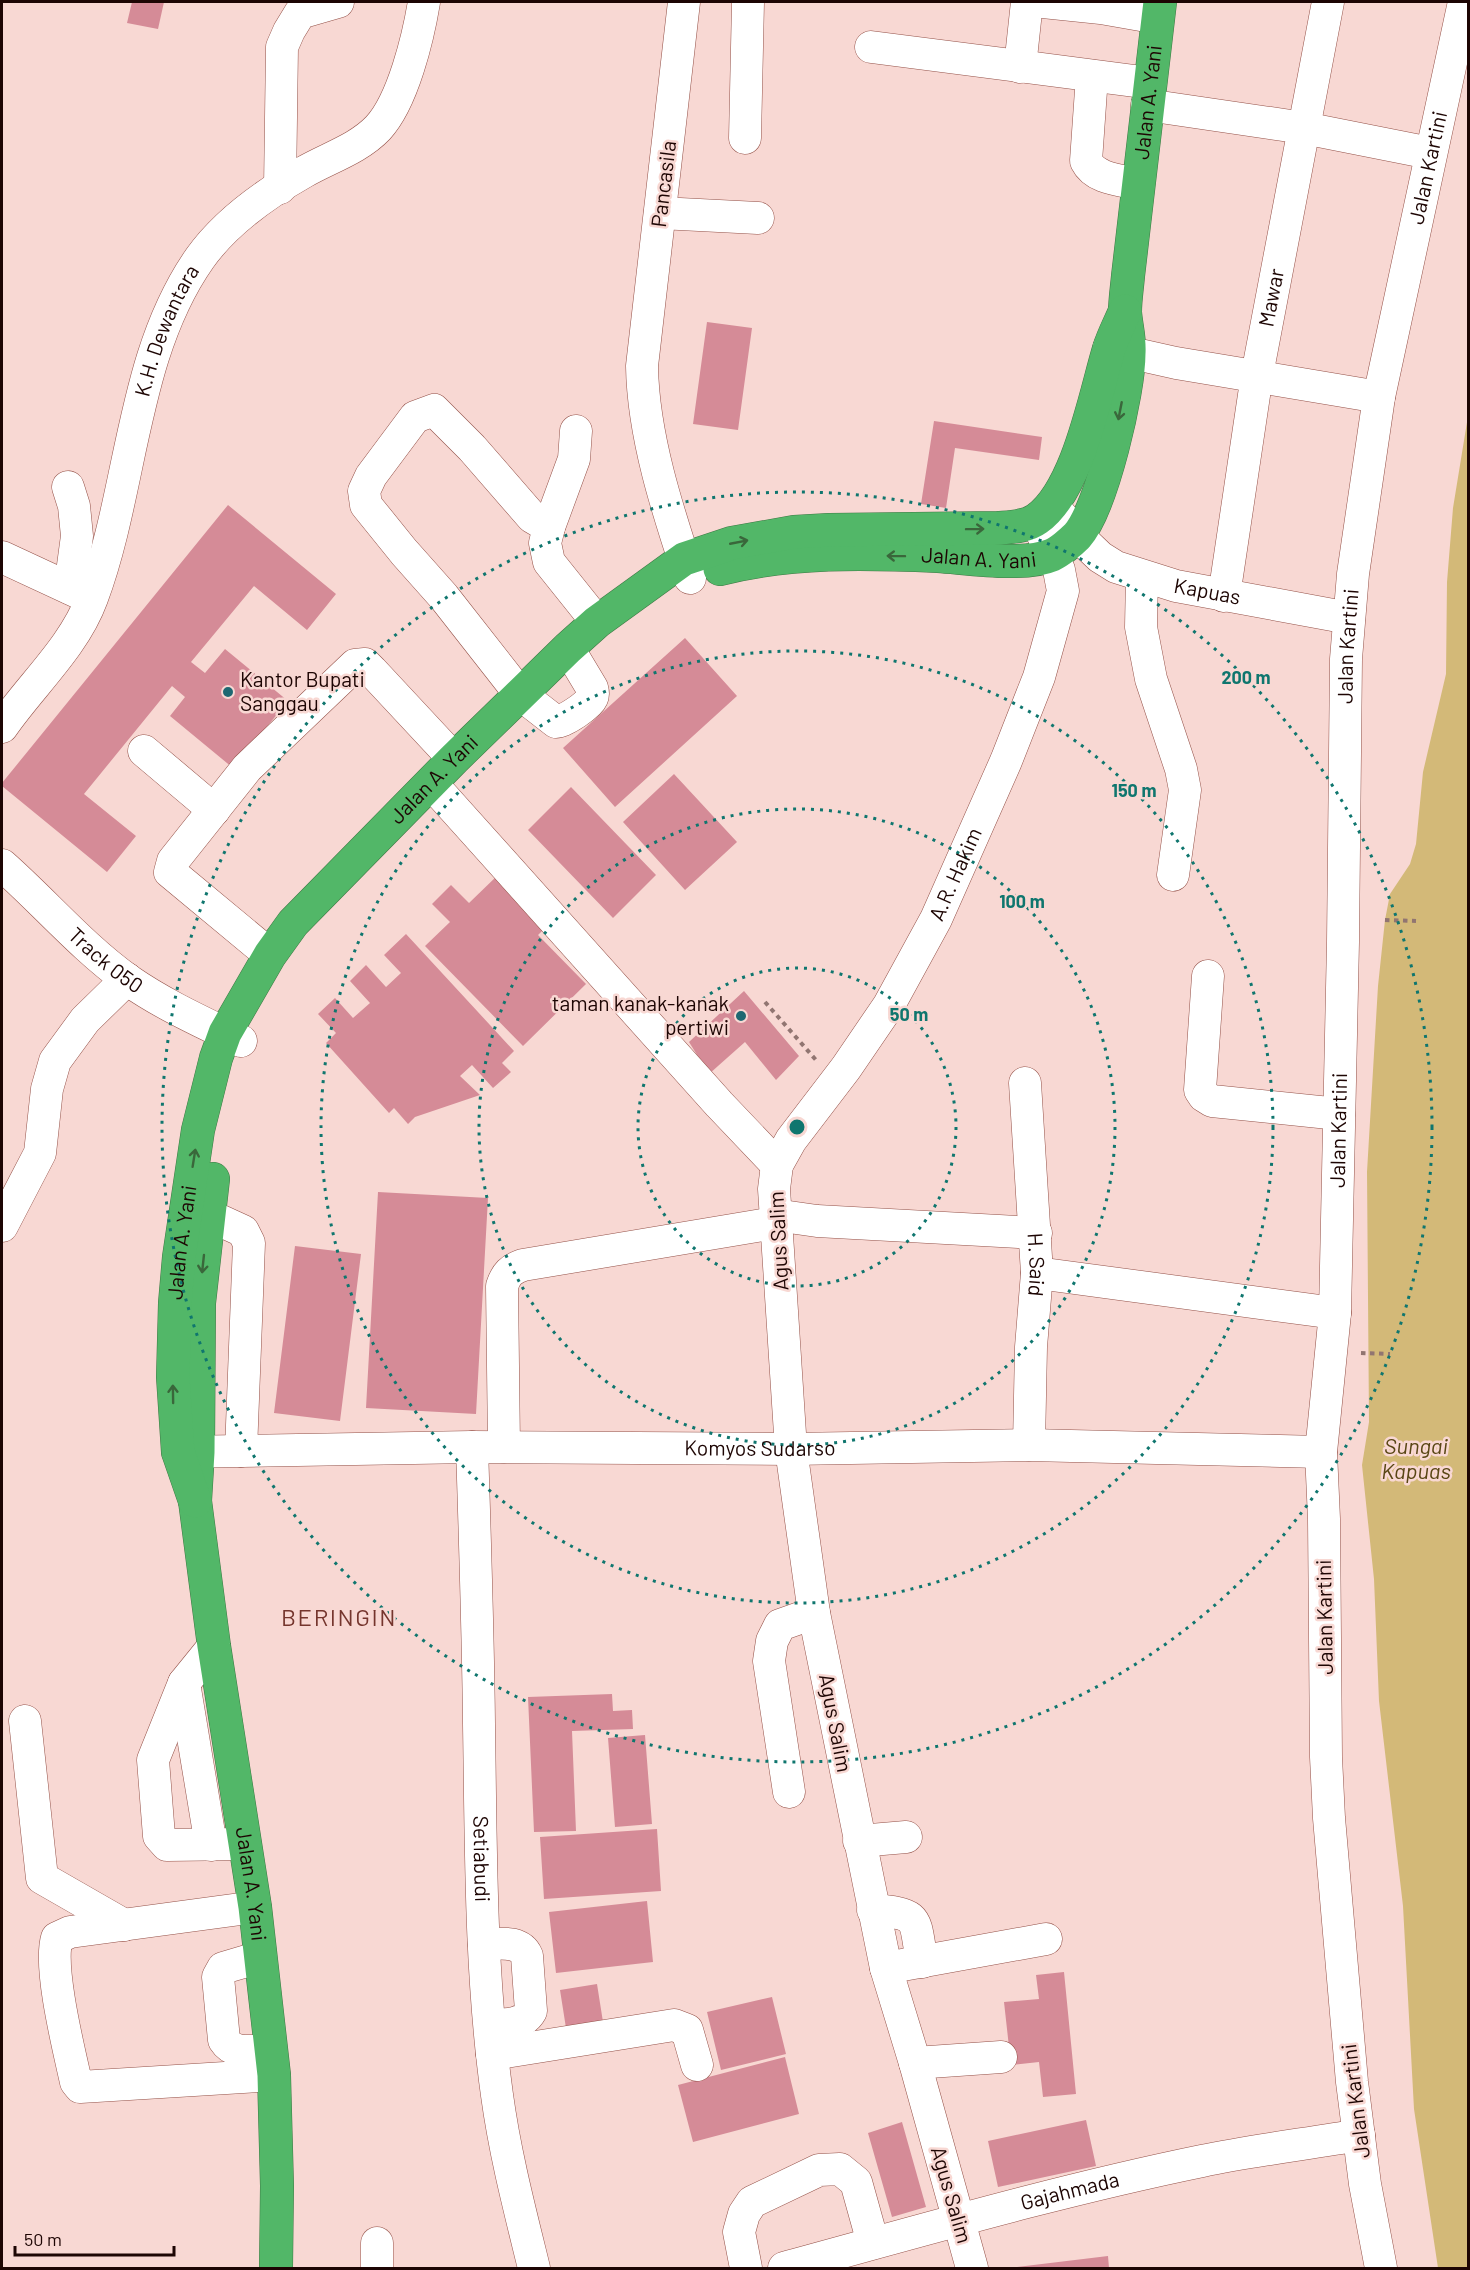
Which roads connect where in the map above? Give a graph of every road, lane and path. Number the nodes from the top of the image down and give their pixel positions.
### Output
1 (338, 2) edge
2 (424, 2) edge
3 (684, 2) edge
4 (748, 2) edge
5 (1027, 2) edge
6 (1043, 2) edge
7 (1328, 2) edge
8 (1464, 2) edge
9 (1159, 10) edge
10 (871, 46) dead end
11 (1020, 67) junction
12 (1092, 76) junction
13 (1149, 94) junction
14 (1304, 128) junction
15 (744, 138) dead end
16 (1430, 153) junction
17 (1138, 184) junction
18 (280, 188) junction
19 (660, 213) junction
20 (758, 218) dead end
21 (1119, 351) junction
22 (1257, 375) junction
23 (1379, 397) junction
24 (576, 431) dead end
25 (69, 487) dead end
26 (1044, 513) junction
27 (549, 527) junction
28 (1065, 545) junction
29 (2, 557) edge
30 (687, 568) junction
31 (1142, 576) junction
32 (81, 593) junction
33 (1224, 596) junction
34 (1349, 618) junction
35 (597, 622) junction
36 (568, 648) junction
37 (520, 694) junction
38 (2, 727) edge
39 (144, 751) dead end
40 (454, 759) junction
41 (431, 783) junction
42 (214, 810) junction
43 (2, 865) edge
44 (1173, 875) dead end
45 (1385, 920) dead end
46 (1416, 921) dead end
47 (270, 955) junction
48 (1208, 976) dead end
49 (127, 978) junction
50 (765, 1002) dead end
51 (233, 1037) junction
52 (816, 1060) dead end
53 (1025, 1083) dead end
54 (1339, 1114) junction
55 (777, 1165) junction
56 (208, 1215) junction
57 (775, 1219) junction
58 (2, 1226) edge
59 (1036, 1233) junction
60 (1037, 1273) junction
61 (1335, 1312) junction
62 (1361, 1353) dead end
63 (1390, 1354) dead end
64 (1029, 1445) junction
65 (472, 1447) junction
66 (504, 1447) junction
67 (791, 1449) junction
68 (241, 1451) junction
69 (188, 1452) junction
70 (1321, 1452) junction
71 (814, 1613) junction
72 (214, 1646) junction
73 (184, 1683) junction
74 (25, 1721) dead end
75 (789, 1792) dead end
76 (906, 1837) dead end
77 (859, 1841) junction
78 (244, 1844) junction
79 (211, 1845) junction
80 (255, 1907) junction
81 (873, 1910) junction
82 (124, 1924) junction
83 (1046, 1939) dead end
84 (484, 1944) junction
85 (260, 1958) junction
86 (922, 1962) junction
87 (886, 1968) junction
88 (491, 2039) junction
89 (1001, 2057) dead end
90 (272, 2062) junction
91 (915, 2063) junction
92 (697, 2065) dead end
93 (1359, 2135) junction
94 (958, 2219) junction
95 (873, 2243) junction
96 (276, 2268) edge
97 (534, 2268) edge
98 (746, 2268) edge
99 (784, 2268) edge
100 (972, 2268) edge
101 (1381, 2268) edge

1 - 18 street
2 - 18 street, K.H. Dewantara
3 - 19 street, Pancasila
4 - 15 street
5 - 11 street
6 - 9 street
7 - 14 street, Mawar
8 - 16 street, Jalan Kartini
9 - 13 highway, Jalan A. Yani
10 - 11 street
11 - 12 street
12 - 13 street
12 - 17 street
13 - 14 street
13 - 17 highway, Jalan A. Yani
14 - 16 street
14 - 22 street, Mawar
16 - 23 street, Jalan Kartini
17 - 21 highway, Jalan A. Yani
18 - 32 street, K.H. Dewantara
19 - 20 street
19 - 30 street, Pancasila
21 - 22 street
21 - 26 highway, Jalan A. Yani
21 -> 28 highway, Jalan A. Yani
22 - 23 street
22 - 33 street, Mawar
23 - 34 street, Jalan Kartini
24 - 27 street
25 - 32 street
26 - 28 street
30 -> 26 highway, Jalan A. Yani
27 - 35 street
27 - 37 street
28 -> 30 highway, Jalan A. Yani
28 - 31 street, Kapuas
28 - 55 street, A.R. Hakim
29 - 32 street
30 - 35 highway, Jalan A. Yani
31 - 33 street, Kapuas
31 - 44 street
32 - 38 street, K.H. Dewantara
33 - 34 street, Kapuas
34 - 54 street, Jalan Kartini
35 - 36 highway, Jalan A. Yani
36 - 37 highway, Jalan A. Yani
36 - 37 street
37 - 40 highway, Jalan A. Yani
39 - 42 street
40 - 41 highway, Jalan A. Yani
40 - 42 street
41 - 47 highway, Jalan A. Yani
41 - 55 street
42 - 47 street
43 - 49 street, Track 050
45 - 46 path
47 - 51 highway, Jalan A. Yani
48 - 54 street
49 - 51 street, Track 050
49 - 58 street
50 - 52 path
51 - 56 highway, Jalan A. Yani
69 -> 51 highway, Jalan A. Yani
53 - 59 street, H. Said
54 - 61 street, Jalan Kartini
55 - 57 street, Agus Salim
56 - 68 street
56 -> 69 highway, Jalan A. Yani
57 - 59 street
57 - 66 street
57 - 67 street, Agus Salim
59 - 60 street, H. Said
60 - 61 street
60 - 64 street, H. Said
61 - 70 street, Jalan Kartini
62 - 63 path
64 - 67 street, Komyos Sudarso
64 - 70 street, Komyos Sudarso
65 - 66 street, Komyos Sudarso
65 - 68 street, Komyos Sudarso
65 - 84 street, Setiabudi
66 - 67 street, Komyos Sudarso
67 - 71 street, Agus Salim
68 - 69 street, Komyos Sudarso
69 - 72 highway, Jalan A. Yani
70 - 93 street, Jalan Kartini
71 - 75 street
71 - 77 street, Agus Salim
72 - 73 street
72 - 78 highway, Jalan A. Yani
73 - 79 street
73 - 79 street
74 - 82 street
76 - 77 street
77 - 81 street, Agus Salim
78 - 79 street
78 - 80 highway, Jalan A. Yani
80 - 82 street
80 - 85 highway, Jalan A. Yani
81 - 86 street
81 - 87 street, Agus Salim
82 - 90 street
83 - 86 street
84 - 88 street, Setiabudi
84 - 88 street
85 - 90 highway, Jalan A. Yani
85 - 90 street
86 - 87 street
87 - 91 street, Agus Salim
88 - 92 street
88 - 97 street, Setiabudi
89 - 91 street
90 - 96 highway, Jalan A. Yani
91 - 94 street, Agus Salim
93 - 94 street, Gajahmada
93 - 101 street, Jalan Kartini
94 - 95 street, Gajahmada
94 - 100 street, Agus Salim
95 - 98 street
95 - 99 street, Gajahmada

